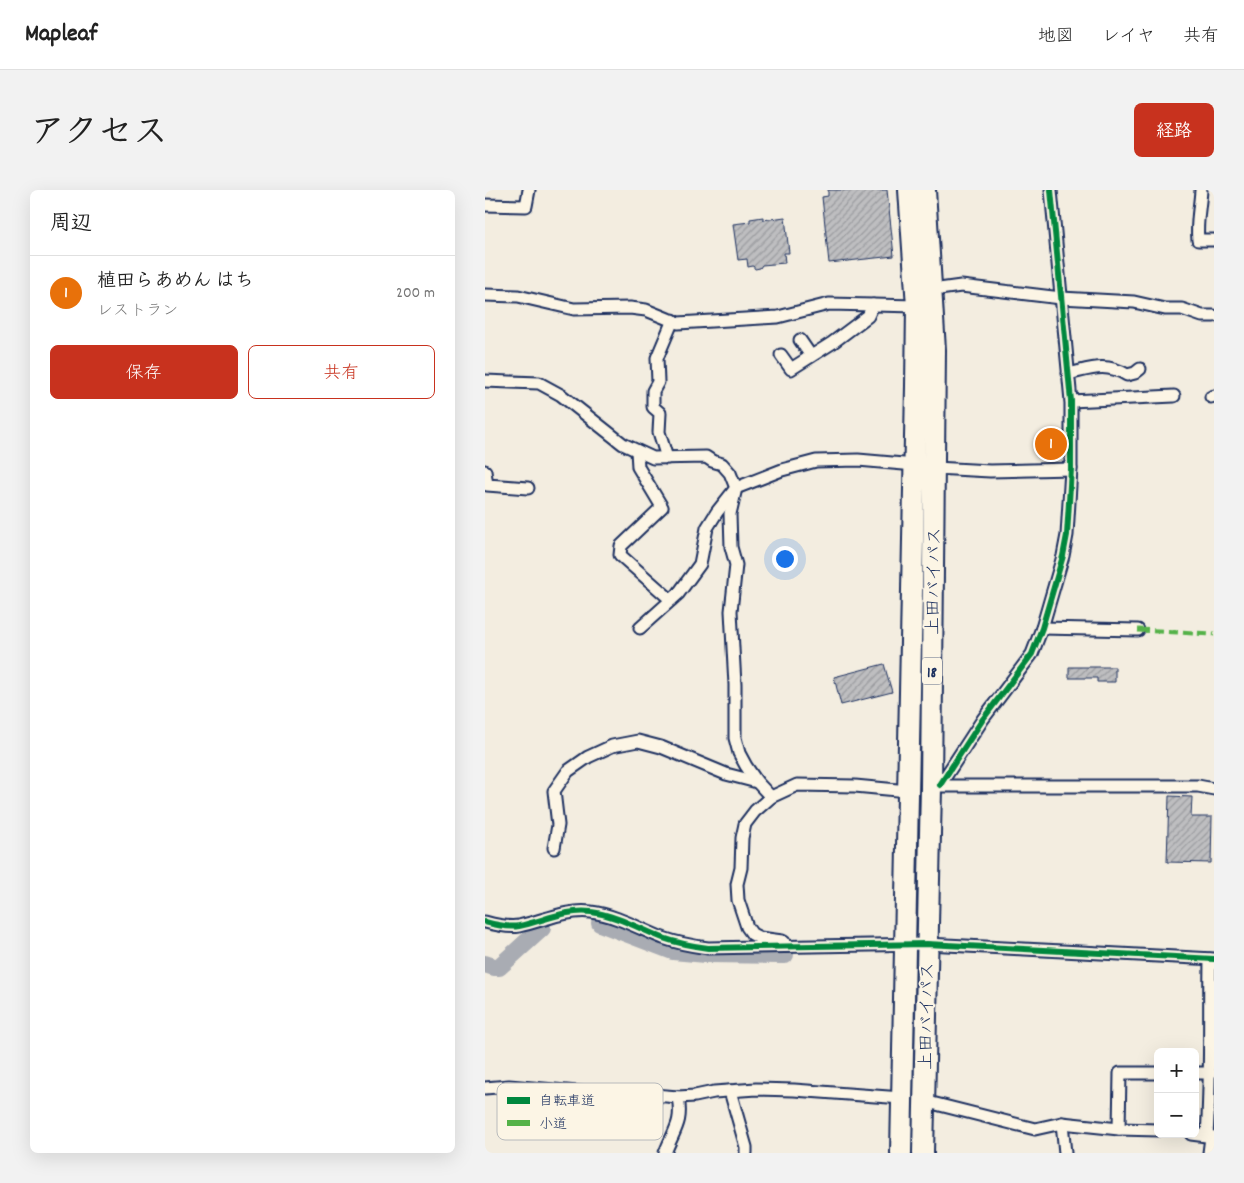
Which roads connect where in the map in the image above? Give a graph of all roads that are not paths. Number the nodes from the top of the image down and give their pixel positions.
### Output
1 (529, 190) edge
2 (909, 190) edge
3 (925, 190) edge
4 (1051, 190) edge
5 (1201, 190) edge
6 (485, 206) edge
7 (1214, 240) edge
8 (931, 290) junction
9 (485, 295) edge
10 (1061, 298) junction
11 (873, 305) junction
12 (917, 306) junction
13 (1214, 316) edge
14 (673, 320) junction
15 (800, 340) dead end
16 (781, 354) dead end
17 (811, 356) junction
18 (1140, 370) dead end
19 (1068, 374) junction
20 (485, 381) edge
21 (1174, 396) dead end
22 (1071, 401) junction
23 (637, 451) junction
24 (667, 458) junction
25 (925, 466) junction
26 (1071, 469) junction
27 (485, 472) edge
28 (528, 488) dead end
29 (735, 488) junction
30 (671, 600) junction
31 (640, 628) dead end
32 (1042, 628) junction
33 (1137, 630) dead end
34 (757, 782) junction
35 (935, 786) junction
36 (1214, 789) edge
37 (908, 791) junction
38 (771, 797) junction
39 (555, 848) dead end
40 (485, 922) edge
41 (906, 944) junction
42 (927, 944) junction
43 (789, 947) junction
44 (1212, 959) edge
45 (1211, 1029) edge
46 (1154, 1073) edge
47 (1199, 1073) edge
48 (1210, 1073) junction
49 (730, 1091) junction
50 (663, 1096) edge
51 (678, 1097) junction
52 (902, 1098) junction
53 (924, 1101) junction
54 (1062, 1123) junction
55 (1119, 1129) junction
56 (1154, 1130) edge
57 (1211, 1137) edge
58 (665, 1153) edge
59 (746, 1153) edge
60 (901, 1153) edge
61 (923, 1153) edge
62 (1065, 1153) edge
63 (1209, 1153) edge

1 - 6 street
2 - 12 highway, 上田バイパス / 18
3 - 8 highway, 上田バイパス / 18
4 - 10 street
5 - 7 street
8 - 10 street
8 - 25 highway, 上田バイパス / 18
9 - 14 street
10 - 13 street
10 - 19 street
11 - 12 street
11 - 14 street
11 - 17 street
12 - 25 highway, 上田バイパス / 18
14 - 24 street
15 - 17 street
16 - 17 street
18 - 19 street
19 - 22 street
20 - 23 street
21 - 22 street
22 - 26 street
23 - 24 street
23 - 30 street
24 - 29 street
25 - 26 street
25 - 29 street
25 - 35 highway, 上田バイパス / 18
25 - 37 highway, 上田バイパス / 18
26 - 32 street
27 - 28 street
29 - 30 street
29 - 34 street
30 - 31 street
32 - 33 street
32 - 35 street
34 - 38 street
34 - 39 street
35 - 36 street
35 - 42 highway, 上田バイパス / 18
37 - 38 street
37 - 41 highway, 上田バイパス / 18
38 - 43 street
40 - 43 street
41 - 42 street
41 - 43 street
41 - 52 highway, 上田バイパス / 18
42 - 44 street
42 - 53 highway, 上田バイパス / 18
44 - 45 street
45 - 48 street
46 - 55 street
47 - 48 street
48 - 57 street
49 - 51 street
49 - 52 street
49 - 59 street
50 - 51 street
51 - 58 street
52 - 60 highway, 上田バイパス / 18
53 - 54 street
53 - 61 highway, 上田バイパス / 18
54 - 55 street
54 - 62 street
55 - 56 street
57 - 63 street

